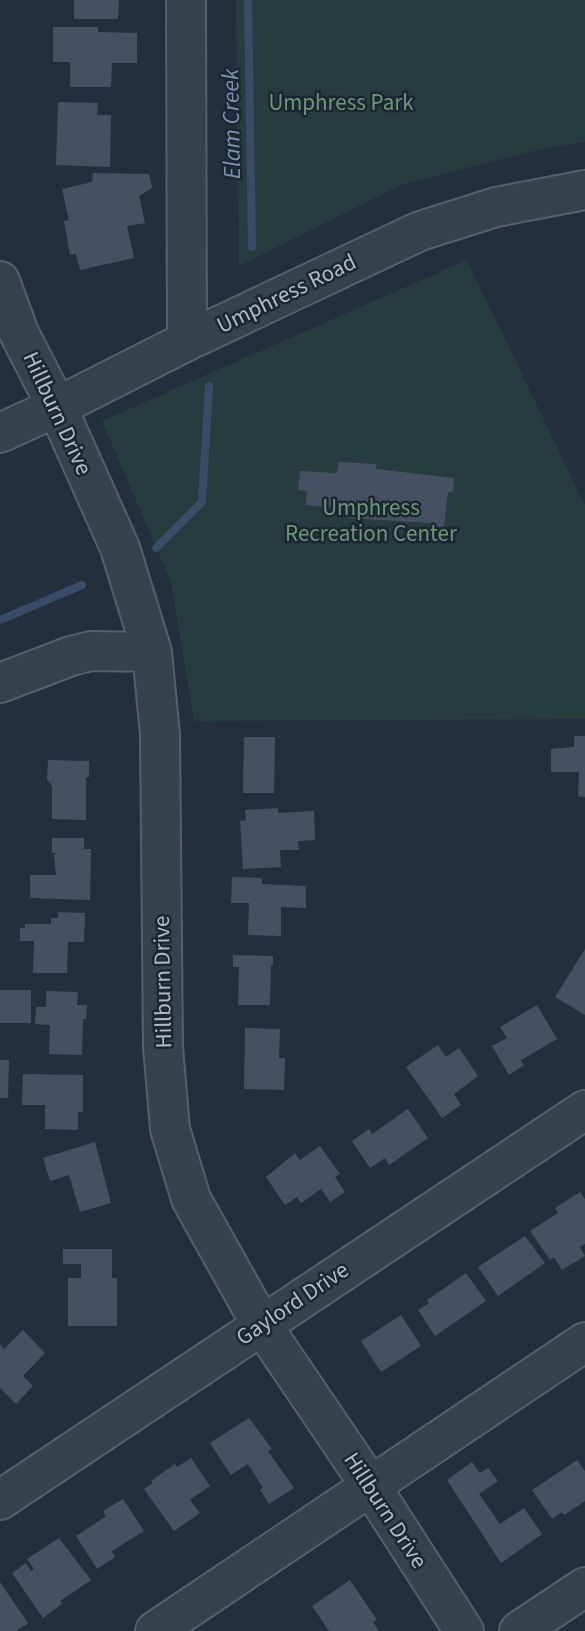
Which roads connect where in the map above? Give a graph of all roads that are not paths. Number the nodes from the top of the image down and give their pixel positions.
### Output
1 (186, 0) edge
2 (585, 190) edge
3 (0, 281) edge
4 (187, 341) junction
5 (57, 407) junction
6 (0, 433) edge
7 (152, 652) junction
8 (0, 683) edge
9 (585, 1110) edge
10 (261, 1324) junction
11 (585, 1342) edge
12 (370, 1485) junction
13 (0, 1500) edge
14 (585, 1587) edge
15 (155, 1631) edge
16 (464, 1631) edge
17 (519, 1631) edge

1 - 4 street
2 - 4 street, Umphress Road
3 - 5 street, Hillburn Drive
4 - 5 street, Umphress Road
5 - 6 street, Umphress Road
5 - 7 street, Hillburn Drive
7 - 8 street
7 - 10 street, Hillburn Drive
9 - 10 street, Gaylord Drive
10 - 12 street, Hillburn Drive
10 - 13 street, Gaylord Drive
11 - 12 street
12 - 15 street
12 - 16 street, Hillburn Drive
14 - 17 street

